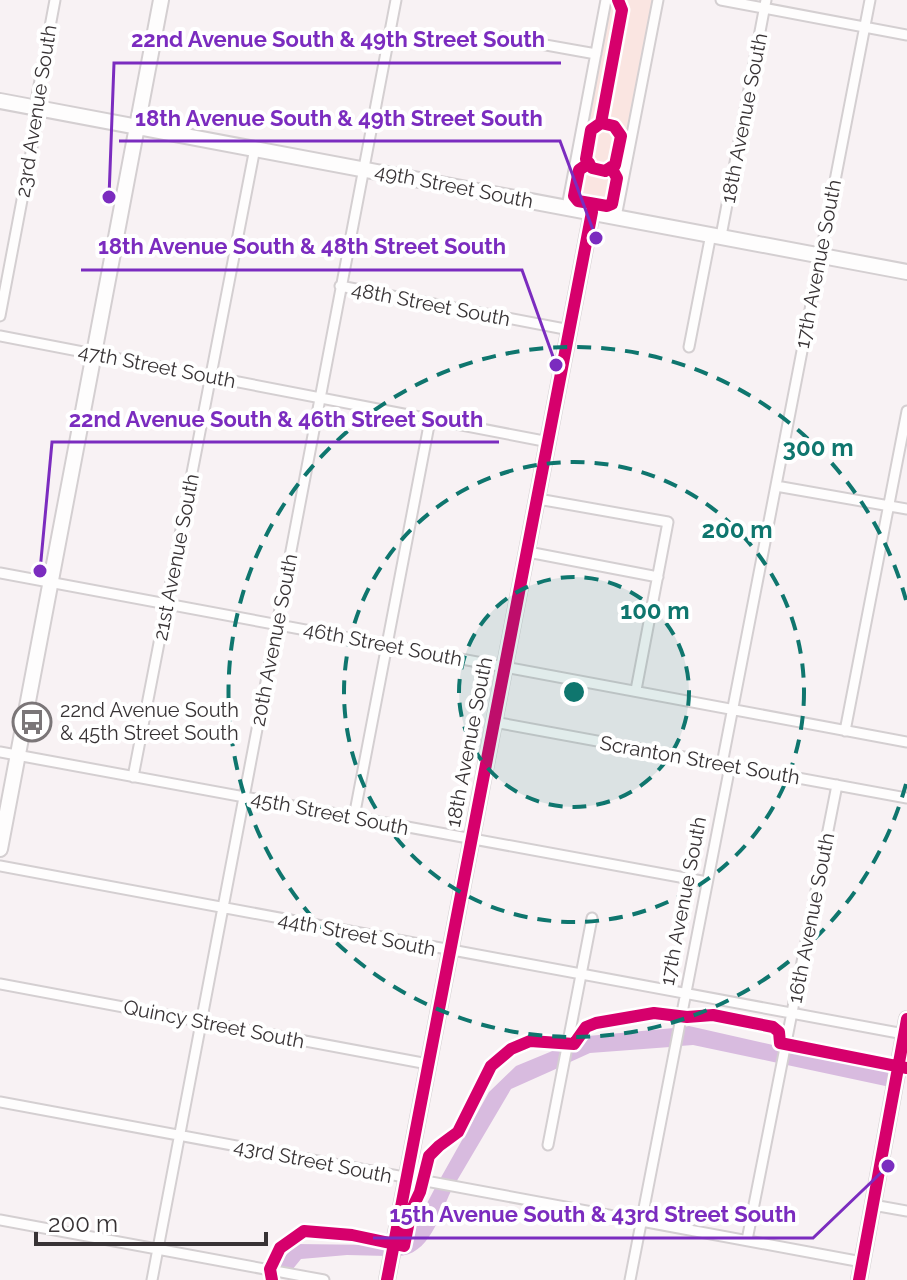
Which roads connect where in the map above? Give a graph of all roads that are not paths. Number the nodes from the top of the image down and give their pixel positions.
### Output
1 (55, 0) edge
2 (161, 0) edge
3 (396, 0) edge
4 (606, 0) edge
5 (658, 0) edge
6 (870, 0) edge
7 (727, 1) edge
8 (765, 4) edge
9 (865, 26) junction
10 (907, 35) edge
11 (501, 37) dead end
12 (596, 54) junction
13 (0, 101) edge
14 (35, 107) junction
15 (138, 126) junction
16 (255, 148) junction
17 (363, 169) junction
18 (567, 207) junction
19 (592, 212) junction
20 (616, 217) junction
21 (716, 235) junction
22 (820, 255) junction
23 (907, 272) edge
24 (340, 286) junction
25 (0, 316) edge
26 (570, 330) junction
27 (0, 336) edge
28 (689, 347) dead end
29 (94, 354) junction
30 (211, 375) junction
31 (319, 399) junction
32 (907, 411) edge
33 (430, 420) junction
34 (549, 442) junction
35 (776, 486) junction
36 (538, 499) junction
37 (888, 507) junction
38 (907, 509) edge
39 (528, 552) junction
40 (0, 573) edge
41 (658, 577) junction
42 (51, 583) junction
43 (167, 604) junction
44 (277, 625) junction
45 (388, 645) junction
46 (504, 667) junction
47 (636, 690) junction
48 (734, 708) junction
49 (494, 722) junction
50 (845, 731) junction
51 (907, 742) edge
52 (0, 752) edge
53 (18, 755) junction
54 (726, 765) junction
55 (133, 777) junction
56 (837, 785) junction
57 (244, 797) junction
58 (907, 798) edge
59 (354, 817) junction
60 (470, 840) junction
61 (0, 849) edge
62 (0, 866) edge
63 (707, 882) junction
64 (223, 909) junction
65 (592, 918) dead end
66 (450, 952) junction
67 (581, 975) junction
68 (0, 984) edge
69 (686, 995) junction
70 (793, 1014) junction
71 (907, 1019) edge
72 (202, 1023) junction
73 (904, 1034) junction
74 (904, 1053) edge
75 (428, 1064) junction
76 (0, 1102) edge
77 (179, 1136) junction
78 (548, 1145) dead end
79 (407, 1179) junction
80 (873, 1205) junction
81 (907, 1211) edge
82 (0, 1220) edge
83 (641, 1221) junction
84 (747, 1240) junction
85 (159, 1249) junction
86 (862, 1262) junction
87 (152, 1280) edge
88 (324, 1280) edge
89 (387, 1280) edge
90 (630, 1280) edge
91 (859, 1280) edge

1 - 14 street, 23rd Avenue South
2 - 15 main road
3 - 17 street, 20th Avenue South
4 - 12 street
5 - 20 street
6 - 9 street, 17th Avenue South
7 - 8 street
8 - 9 street
8 - 21 street, 18th Avenue South
9 - 10 street
9 - 22 street, 17th Avenue South
11 - 12 street
12 - 18 street
13 - 14 main road, 49th Street South
14 - 15 main road, 49th Street South
14 - 25 street, 23rd Avenue South
15 - 16 main road, 49th Street South
15 - 29 main road
16 - 17 main road, 49th Street South
16 - 30 street, 21st Avenue South
17 - 18 main road, 49th Street South
17 - 24 street, 20th Avenue South
18 - 19 main road, 49th Street South
19 - 20 main road, 49th Street South
19 - 26 main road, 18th Avenue South
20 - 21 main road, 49th Street South
21 - 22 main road, 49th Street South
21 - 28 street, 18th Avenue South
22 - 23 main road, 49th Street South
22 - 35 street, 17th Avenue South
24 - 26 street, 48th Street South
24 - 31 street, 20th Avenue South
26 - 34 main road, 18th Avenue South
27 - 29 street, 47th Street South
29 - 30 street, 47th Street South
29 - 42 main road
30 - 31 street, 47th Street South
30 - 43 street, 21st Avenue South
31 - 33 street, 47th Street South
31 - 44 street, 20th Avenue South
32 - 37 street
33 - 34 street, 47th Street South
33 - 45 street
34 - 36 main road, 18th Avenue South
35 - 37 street
35 - 48 street, 17th Avenue South
36 - 39 main road, 18th Avenue South
36 - 41 street
37 - 38 street
37 - 50 street
39 - 41 street
39 - 46 main road, 18th Avenue South
40 - 42 street, 46th Street South
41 - 47 street
42 - 43 street, 46th Street South
42 - 53 main road
43 - 44 street, 46th Street South
43 - 55 street, 21st Avenue South
44 - 45 street, 46th Street South
44 - 57 street, 20th Avenue South
45 - 46 street, 46th Street South
45 - 59 street
46 - 47 street, 46th Street South
46 - 49 main road, 18th Avenue South
47 - 48 street, 46th Street South
48 - 50 street, 46th Street South
48 - 54 street, 17th Avenue South
49 - 54 street, Scranton Street South
49 - 60 main road, 18th Avenue South
50 - 51 street, 46th Street South
52 - 53 street, 45th Street South
53 - 55 street, 45th Street South
53 - 61 main road
54 - 56 street, Scranton Street South
54 - 63 street, 17th Avenue South
55 - 57 street, 45th Street South
56 - 58 street, Scranton Street South
56 - 70 street, 16th Avenue South
57 - 59 street, 45th Street South
57 - 64 street, 20th Avenue South
59 - 60 street, 45th Street South
60 - 63 street, 45th Street South
60 - 66 main road, 18th Avenue South
62 - 64 street, 44th Street South
63 - 69 street, 17th Avenue South
64 - 66 street, 44th Street South
64 - 72 street, 20th Avenue South
65 - 67 street
66 - 67 street, 44th Street South
66 - 75 main road, 18th Avenue South
67 - 69 street, 44th Street South
67 - 78 street
68 - 72 street, Quincy Street South
69 - 70 street, 44th Street South
69 - 83 street, 17th Avenue South
70 - 73 street, 44th Street South
70 - 84 street, 16th Avenue South
71 - 73 main road
72 - 75 street, Quincy Street South
72 - 77 street, 20th Avenue South
73 - 74 main road
74 - 80 main road
75 - 79 main road, 18th Avenue South
76 - 77 street, 43rd Street South
77 - 79 street, 43rd Street South
77 - 85 street, 20th Avenue South
79 - 83 street, 43rd Street South
79 - 89 main road, 18th Avenue South
80 - 81 street
80 - 86 main road
82 - 85 street
83 - 84 street, 43rd Street South
83 - 90 street, 17th Avenue South
84 - 86 street, 43rd Street South
85 - 87 street, 20th Avenue South
85 - 88 street
86 - 91 main road

